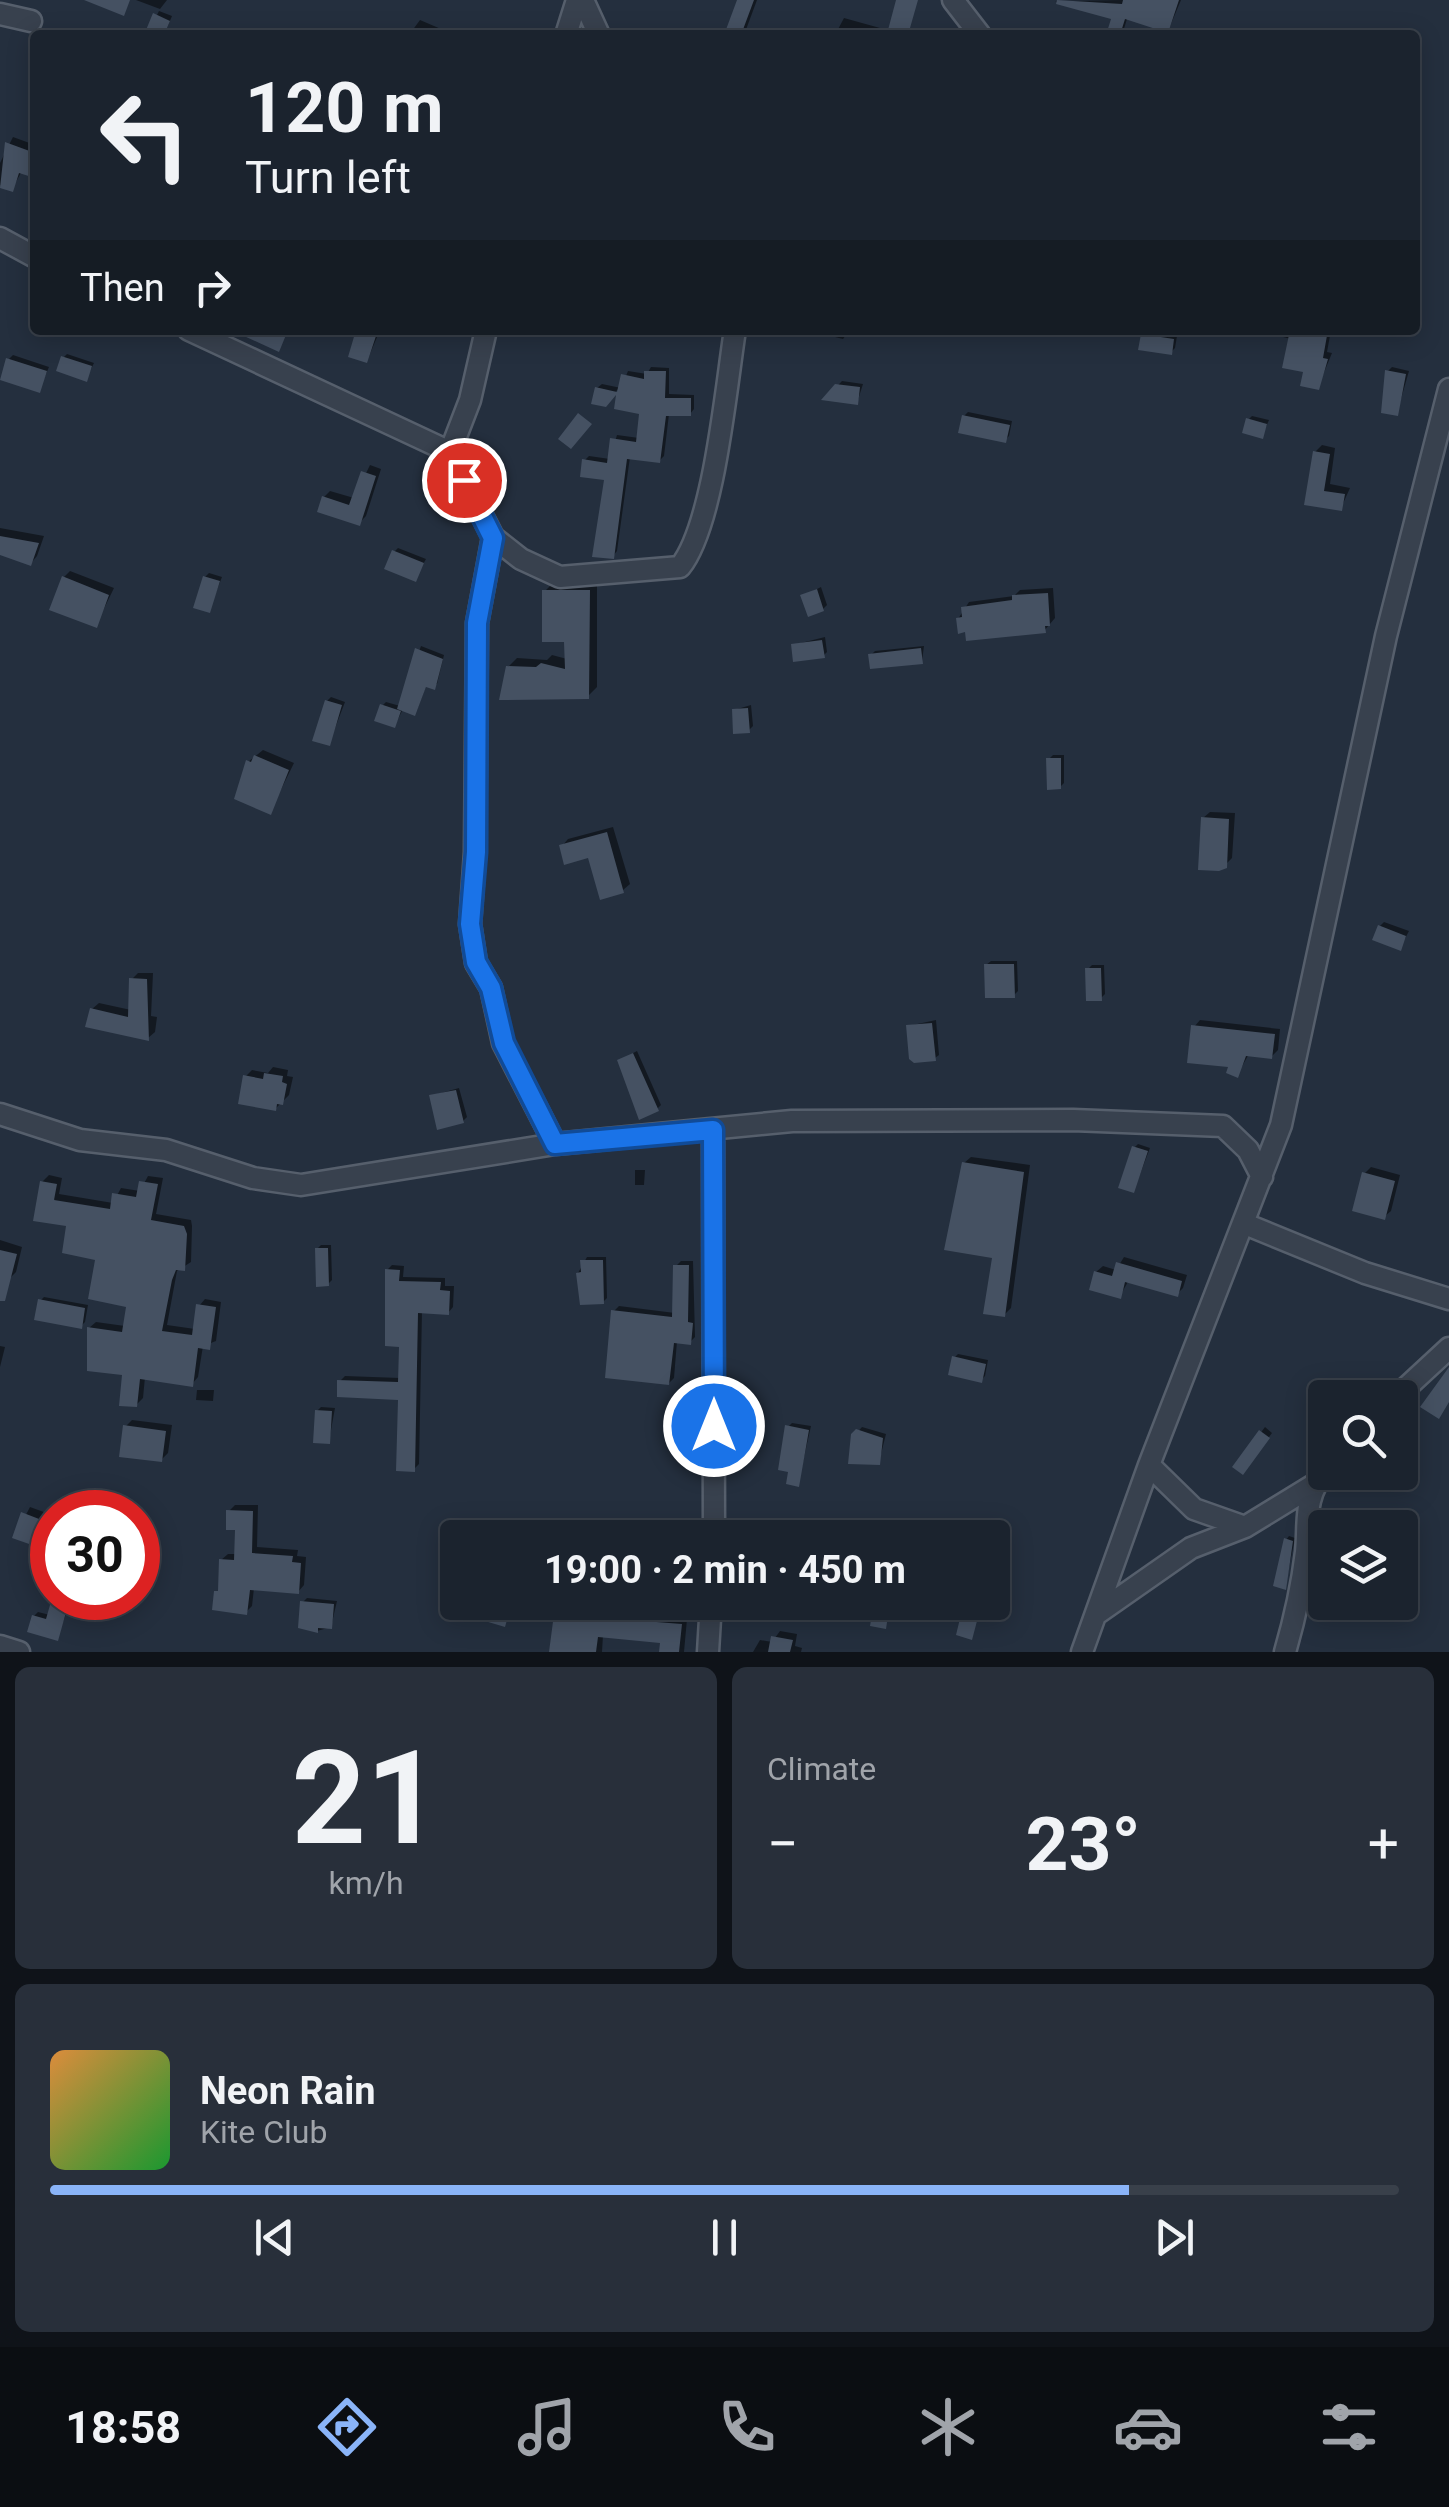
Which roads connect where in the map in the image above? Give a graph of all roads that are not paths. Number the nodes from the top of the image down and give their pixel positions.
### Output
1 (580, 0) edge
2 (953, 0) edge
3 (0, 14) edge
4 (30, 21) dead end
5 (568, 30) edge
6 (595, 30) edge
7 (976, 30) edge
8 (0, 238) edge
9 (30, 254) edge
10 (200, 335) edge
11 (485, 335) edge
12 (734, 335) edge
13 (1449, 389) edge
14 (450, 452) junction
15 (493, 538) junction
16 (0, 1114) edge
17 (713, 1130) junction
18 (555, 1144) junction
19 (1262, 1176) junction
20 (1245, 1224) junction
21 (1449, 1299) edge
22 (1449, 1348) edge
23 (1414, 1380) edge
24 (1148, 1465) junction
25 (1308, 1486) edge
26 (1315, 1490) edge
27 (714, 1520) edge
28 (1245, 1527) junction
29 (1098, 1612) junction
30 (710, 1620) edge
31 (0, 1646) edge
32 (19, 1652) edge
33 (708, 1652) edge
34 (1082, 1652) edge
35 (1285, 1652) edge

1 - 5 street
1 - 6 street
2 - 7 street
3 - 4 street
8 - 9 street
10 - 14 street
11 - 14 street
12 - 15 street
13 - 19 street
14 - 15 street
15 - 18 street
16 - 18 street
17 - 18 street
17 - 19 street
17 - 27 street
19 - 20 street
20 - 21 street
20 - 24 street
22 - 23 street
24 - 28 street
24 - 29 street
25 - 28 street
26 - 35 street
28 - 29 street
29 - 34 street
30 - 33 street
31 - 32 street

